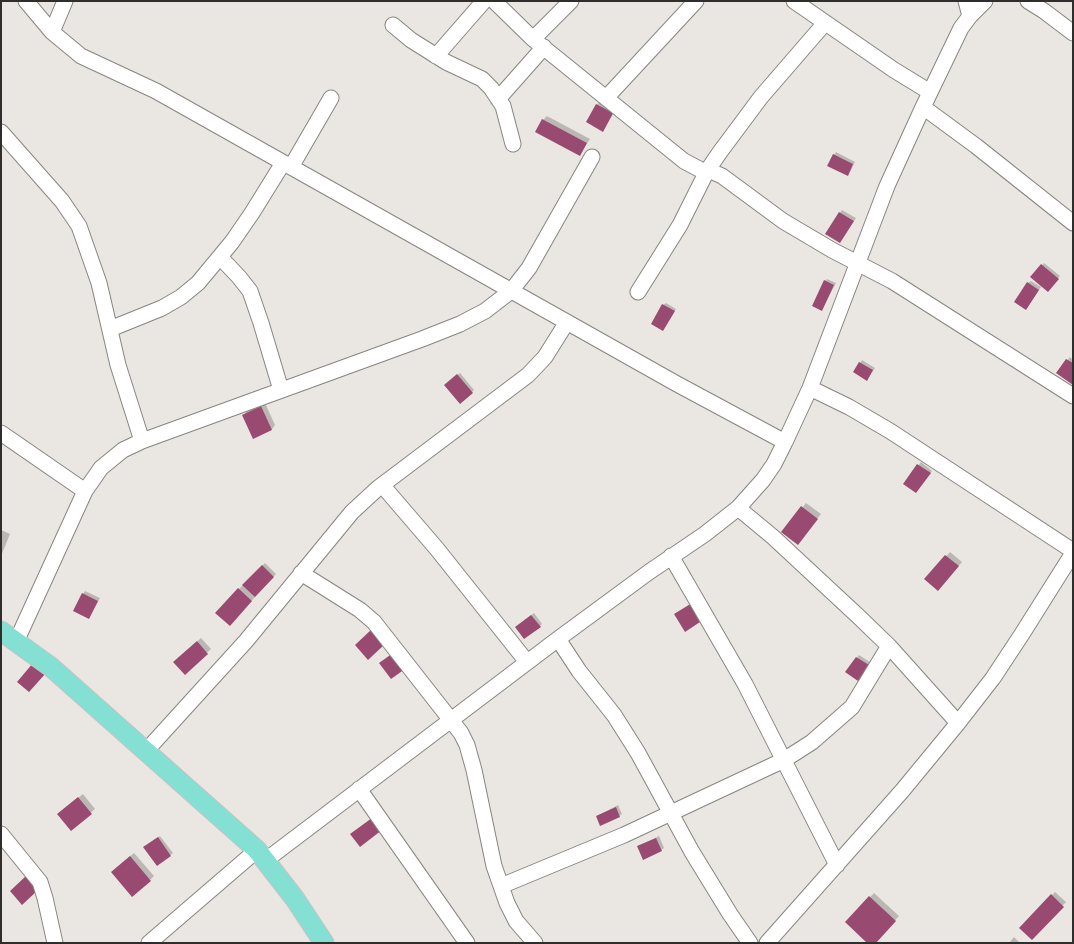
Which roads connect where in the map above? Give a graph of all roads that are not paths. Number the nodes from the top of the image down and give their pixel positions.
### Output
1 (26, 1) edge
2 (66, 1) edge
3 (484, 1) edge
4 (494, 1) edge
5 (571, 1) edge
6 (696, 1) edge
7 (794, 1) edge
8 (985, 1) edge
9 (1028, 1) edge
10 (968, 8) edge
11 (825, 23) junction
12 (393, 25) dead end
13 (52, 32) junction
14 (1073, 34) edge
15 (539, 43) junction
16 (436, 56) junction
17 (930, 92) junction
18 (331, 98) dead end
19 (606, 98) junction
20 (498, 99) junction
21 (922, 107) junction
22 (1, 132) edge
23 (513, 144) dead end
24 (592, 157) dead end
25 (287, 165) junction
26 (707, 171) junction
27 (1073, 223) edge
28 (220, 257) junction
29 (858, 263) junction
30 (512, 291) junction
31 (638, 292) dead end
32 (567, 322) junction
33 (110, 329) junction
34 (810, 388) junction
35 (281, 390) junction
36 (1073, 396) edge
37 (1, 433) edge
38 (142, 441) junction
39 (785, 442) junction
40 (382, 485) junction
41 (85, 492) junction
42 (738, 508) junction
43 (1073, 552) edge
44 (671, 556) junction
45 (301, 573) junction
46 (9, 636) edge
47 (558, 639) junction
48 (889, 646) junction
49 (527, 662) junction
50 (452, 719) junction
51 (958, 723) junction
52 (146, 751) junction
53 (784, 760) junction
54 (359, 789) junction
55 (670, 814) junction
56 (1, 834) edge
57 (262, 855) junction
58 (837, 865) junction
59 (501, 886) junction
60 (55, 943) edge
61 (149, 943) edge
62 (324, 943) edge
63 (467, 943) edge
64 (535, 943) edge
65 (750, 943) edge
66 (767, 943) edge

1 - 13 street
2 - 13 street
3 - 16 street
4 - 15 street
5 - 15 street
6 - 19 street
7 - 11 street
8 - 10 street
9 - 14 street
10 - 17 street
11 - 17 street
11 - 26 street
12 - 16 street
13 - 25 street
15 - 19 street
15 - 20 street
16 - 20 street
17 - 21 street
18 - 25 street
19 - 26 street
20 - 23 street
21 - 27 street
21 - 29 street
22 - 33 street
24 - 30 street
25 - 28 street
25 - 30 street
26 - 29 street
26 - 31 street
28 - 33 street
28 - 35 street
29 - 34 street
29 - 36 street
30 - 32 street
30 - 35 street
32 - 39 street
32 - 40 street
33 - 38 street
34 - 39 street
34 - 43 street
35 - 38 street
37 - 41 street
38 - 41 street
39 - 42 street
40 - 45 street
40 - 49 street
41 - 46 street
42 - 44 street
42 - 48 street
43 - 51 street
44 - 47 street
44 - 53 street
45 - 50 street
45 - 52 street
46 - 52 main road
47 - 49 street
47 - 55 street
48 - 51 street
48 - 53 street
49 - 50 street
50 - 54 street
50 - 59 street
51 - 58 street
52 - 57 main road
53 - 55 street
53 - 58 street
54 - 57 street
54 - 63 street
55 - 59 street
55 - 65 street
56 - 60 street
57 - 61 street
57 - 62 main road
58 - 66 street
59 - 64 street

